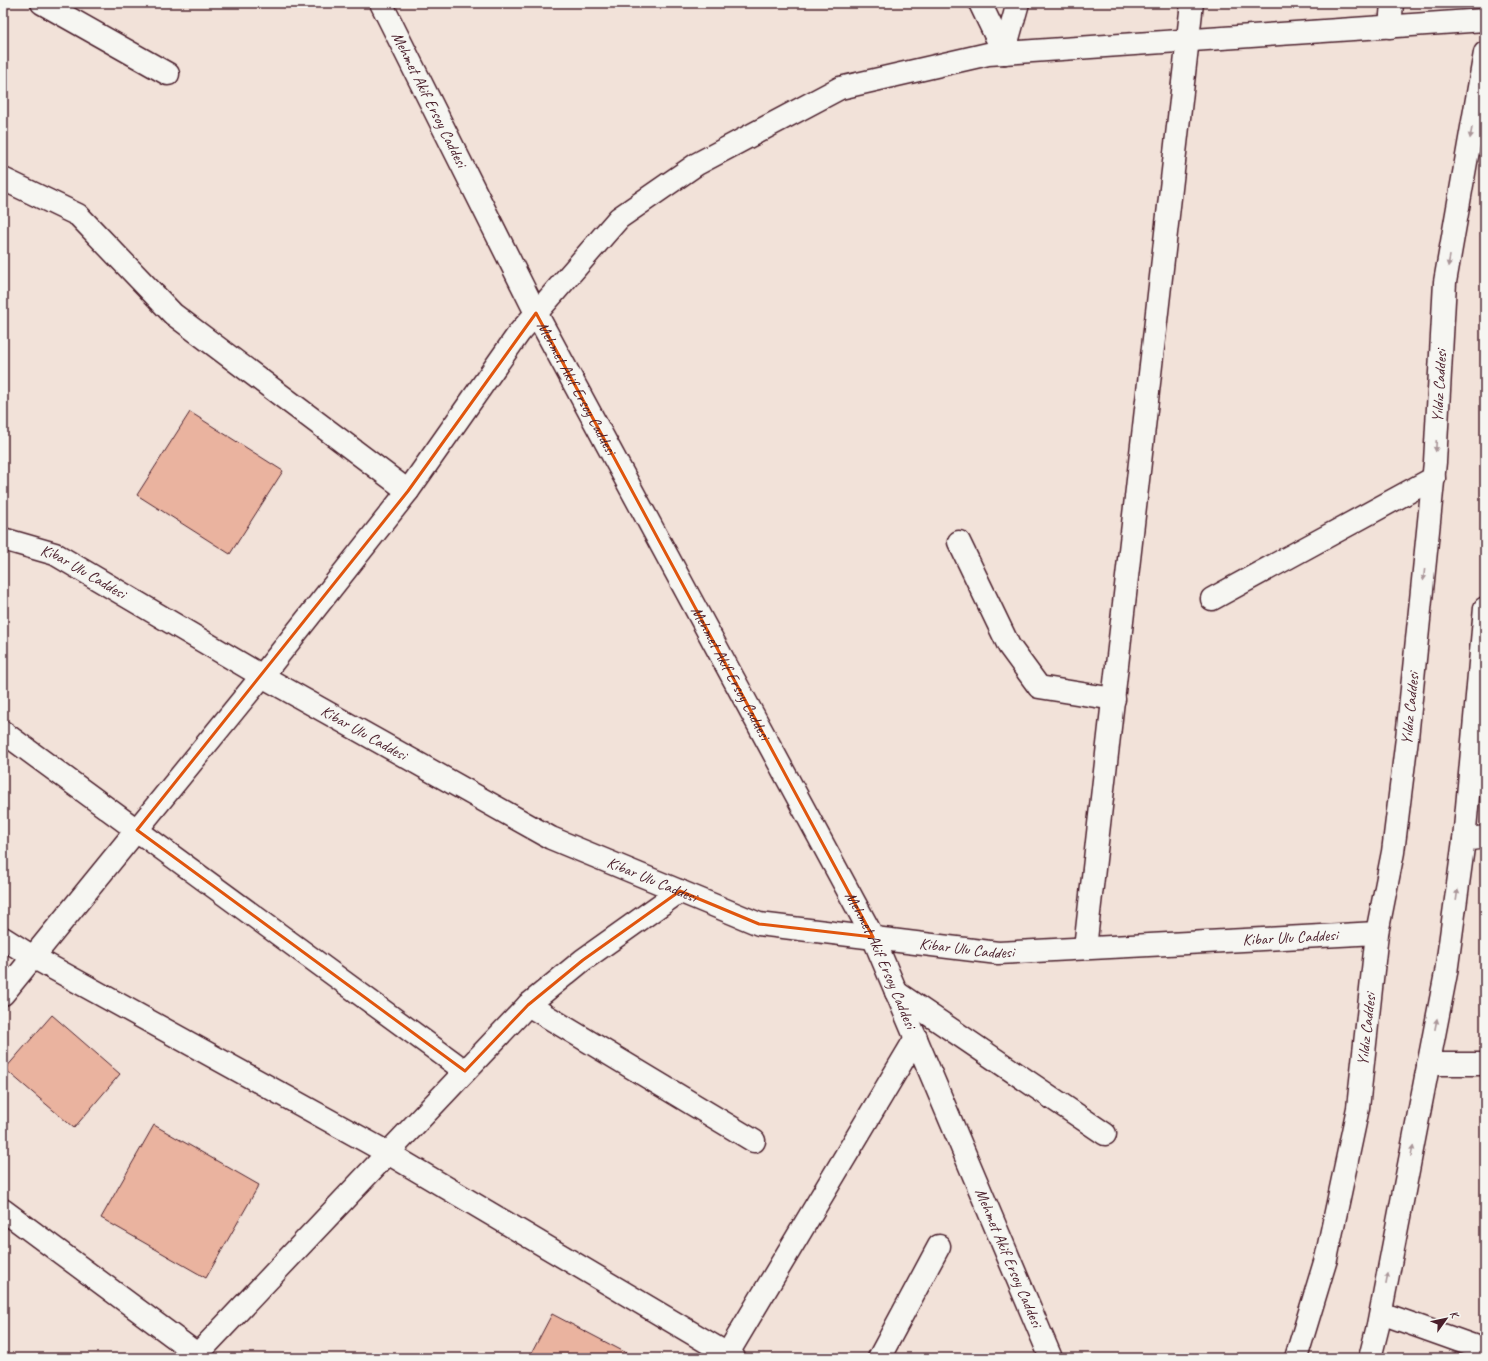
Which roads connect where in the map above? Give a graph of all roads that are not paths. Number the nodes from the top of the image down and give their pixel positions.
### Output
1 (42, 3) edge
2 (382, 3) edge
3 (980, 3) edge
4 (1018, 3) edge
5 (1192, 3) edge
6 (1392, 3) edge
7 (1485, 20) edge
8 (1390, 27) junction
9 (1186, 41) junction
10 (1004, 53) junction
11 (1485, 53) edge
12 (168, 74) dead end
13 (3, 179) edge
14 (536, 313) junction
15 (1434, 478) junction
16 (408, 491) junction
17 (3, 539) edge
18 (959, 542) dead end
19 (1212, 599) dead end
20 (1485, 608) edge
21 (262, 676) junction
22 (1114, 699) junction
23 (1480, 700) edge
24 (3, 732) edge
25 (137, 830) junction
26 (1475, 838) edge
27 (680, 891) junction
28 (1377, 933) junction
29 (873, 937) junction
30 (3, 938) edge
31 (1085, 948) junction
32 (33, 957) junction
33 (896, 992) junction
34 (3, 994) edge
35 (528, 1005) junction
36 (916, 1038) junction
37 (1428, 1064) junction
38 (1485, 1064) edge
39 (465, 1072) junction
40 (1105, 1134) dead end
41 (754, 1141) dead end
42 (388, 1153) junction
43 (3, 1210) edge
44 (939, 1246) dead end
45 (1381, 1313) junction
46 (1485, 1350) edge
47 (196, 1356) edge
48 (729, 1357) edge
49 (878, 1358) edge
50 (1051, 1358) edge
51 (1296, 1358) edge
52 (1370, 1358) edge

1 - 12 street
2 - 14 street, Mehmet Akif Ersoy Caddesi
3 - 10 street
4 - 10 street
5 - 9 street
6 - 8 street
7 - 8 street
8 - 9 street
9 - 10 street
9 - 22 street
10 - 14 street
11 -> 15 street, Yıldız Caddesi
13 - 16 street
14 - 16 street
14 - 29 street, Mehmet Akif Ersoy Caddesi
15 - 19 street
15 -> 28 street, Yıldız Caddesi
16 - 21 street
17 - 21 street, Kibar Ulu Caddesi
18 - 22 street
20 - 23 street
21 - 25 street
21 - 27 street, Kibar Ulu Caddesi
22 - 31 street
23 - 26 street
24 - 25 street
25 - 32 street
25 - 39 street
37 -> 26 street
27 - 29 street, Kibar Ulu Caddesi
27 - 35 street
28 - 31 street, Kibar Ulu Caddesi
28 - 51 street, Yıldız Caddesi
29 - 31 street, Kibar Ulu Caddesi
29 - 33 street, Mehmet Akif Ersoy Caddesi
30 - 32 street
32 - 34 street
32 - 42 street
33 - 36 street, Mehmet Akif Ersoy Caddesi
33 - 40 street
35 - 39 street
35 - 41 street
36 - 48 street
36 - 50 street, Mehmet Akif Ersoy Caddesi
37 - 38 street
45 -> 37 street
39 - 42 street
42 - 47 street
42 - 48 street
43 - 47 street
44 - 49 street
45 - 46 street
45 - 52 street

